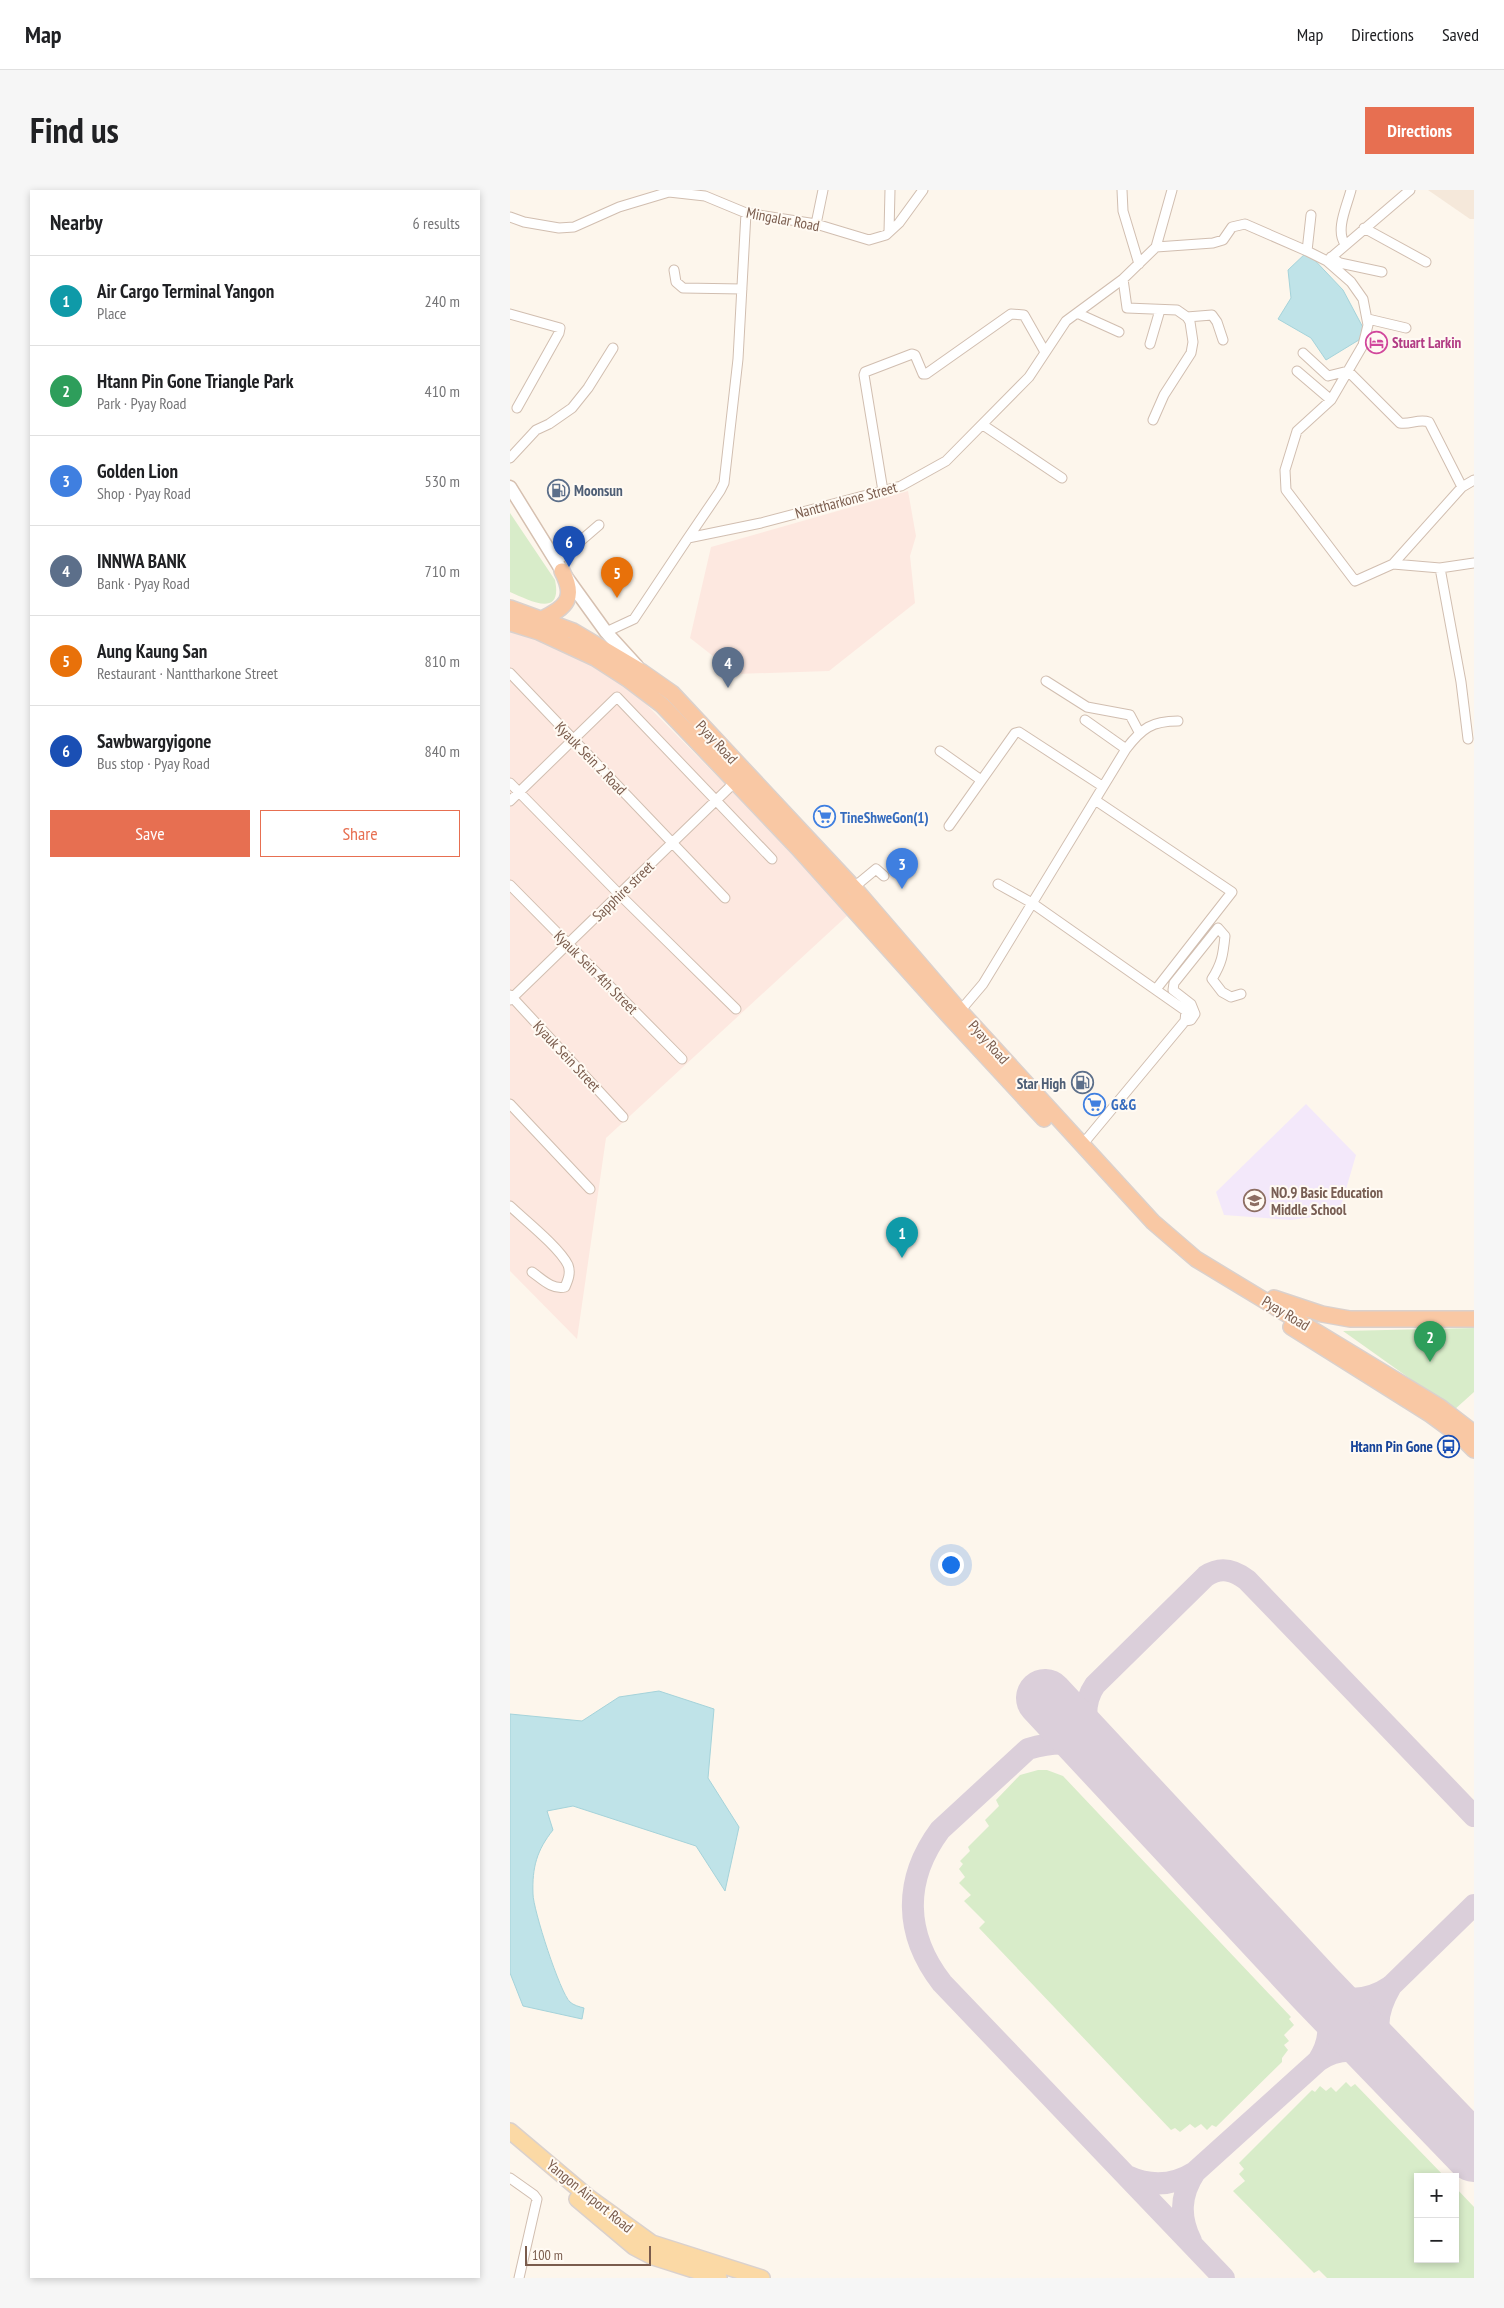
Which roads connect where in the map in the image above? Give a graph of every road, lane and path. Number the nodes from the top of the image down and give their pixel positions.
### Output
1 (823, 190) edge
2 (890, 190) edge
3 (924, 190) edge
4 (1122, 190) edge
5 (1172, 190) edge
6 (1351, 190) edge
7 (1410, 190) edge
8 (746, 213) junction
9 (1311, 215) dead end
10 (510, 217) edge
11 (816, 224) junction
12 (1364, 228) junction
13 (889, 232) junction
14 (1346, 244) junction
15 (1156, 247) junction
16 (1308, 250) junction
17 (1329, 259) junction
18 (1426, 262) dead end
19 (1139, 264) junction
20 (674, 270) dead end
21 (1382, 272) dead end
22 (1123, 279) junction
23 (742, 289) junction
24 (1160, 310) junction
25 (1077, 313) junction
26 (510, 314) edge
27 (1187, 317) junction
28 (1368, 319) junction
29 (1406, 328) dead end
30 (1119, 332) dead end
31 (1223, 340) dead end
32 (1150, 344) dead end
33 (613, 348) dead end
34 (1045, 352) junction
35 (1303, 353) dead end
36 (1297, 371) dead end
37 (1348, 371) junction
38 (1331, 400) junction
39 (517, 408) dead end
40 (1152, 420) dead end
41 (983, 425) junction
42 (510, 458) edge
43 (1062, 478) dead end
44 (1474, 480) edge
45 (510, 487) edge
46 (1462, 487) junction
47 (883, 491) junction
48 (599, 525) dead end
49 (688, 538) junction
50 (1474, 563) edge
51 (1393, 564) junction
52 (559, 567) junction
53 (1440, 568) junction
54 (510, 608) edge
55 (510, 623) edge
56 (540, 625) junction
57 (603, 643) junction
58 (642, 672) junction
59 (510, 673) edge
60 (1046, 681) dead end
61 (662, 705) junction
62 (1086, 720) dead end
63 (1178, 721) dead end
64 (1139, 732) junction
65 (1468, 739) dead end
66 (574, 740) junction
67 (1126, 748) junction
68 (940, 751) dead end
69 (982, 780) junction
70 (735, 782) junction
71 (510, 783) edge
72 (1102, 786) junction
73 (519, 792) junction
74 (1095, 800) junction
75 (510, 801) edge
76 (717, 801) junction
77 (949, 826) dead end
78 (672, 843) junction
79 (772, 859) dead end
80 (884, 876) dead end
81 (998, 884) dead end
82 (510, 885) edge
83 (853, 888) junction
84 (619, 894) junction
85 (725, 898) dead end
86 (1032, 903) junction
87 (567, 944) junction
88 (1157, 988) junction
89 (1242, 994) dead end
90 (511, 997) edge
91 (736, 1009) dead end
92 (960, 1011) junction
93 (1185, 1022) junction
94 (682, 1059) dead end
95 (510, 1104) edge
96 (624, 1117) dead end
97 (1082, 1145) junction
98 (590, 1189) dead end
99 (510, 1206) edge
100 (532, 1272) dead end
101 (1243, 1287) junction
102 (1474, 1319) edge
103 (1474, 1433) edge
104 (1474, 1450) edge
105 (510, 2131) edge
106 (510, 2140) edge
107 (510, 2178) edge
108 (519, 2278) edge
109 (719, 2278) edge
110 (762, 2278) edge

1 - 11 street
2 - 13 street
3 - 13 street
4 - 19 street
5 - 15 street
6 - 14 street
7 - 12 street
8 - 10 street, Mingalar Road
8 - 11 street, Mingalar Road
8 - 23 street
9 - 16 street
11 - 13 street, Mingalar Road
12 - 14 street
12 - 18 street
14 - 17 street
15 - 16 street
15 - 19 street, Nanttharkone Street
16 - 17 street
17 - 21 street
17 - 28 street
19 - 22 street, Nanttharkone Street
20 - 23 street
22 - 24 street
22 - 25 street, Nanttharkone Street
23 - 49 street
24 - 27 street
24 - 32 street
25 - 30 street
25 - 34 street, Nanttharkone Street
26 - 39 street
27 - 31 street
27 - 40 street
28 - 29 street
28 - 37 street
33 - 42 street
34 - 41 street, Nanttharkone Street
34 - 47 street
35 - 37 street
36 - 38 street
37 - 38 street
37 - 46 street
38 - 51 street
41 - 43 street
41 - 47 street, Nanttharkone Street
44 - 46 street
45 - 52 main road
46 - 51 street
47 - 49 street, Nanttharkone Street
48 - 52 street
49 - 57 street
50 - 53 street
51 - 53 street
52 - 56 highway
52 - 57 main road
53 - 65 street
54 - 56 highway, Pyay Road
55 - 56 highway, Pyay Road
56 - 57 highway, Pyay Road
57 - 58 highway, Pyay Road
57 - 61 highway, Pyay Road
58 - 61 main road, Pyay Road
58 - 83 highway, Pyay Road
59 - 66 street, Kyauk Sein 2 Road
60 - 64 street
61 - 70 highway, Pyay Road
62 - 67 street
63 - 64 street
64 - 67 street
66 - 73 street
66 - 76 street
66 - 78 street, Kyauk Sein 2 Road
67 - 72 street
68 - 69 street
69 - 72 street
69 - 77 street
70 - 76 street, Sapphire street
70 - 104 highway, Pyay Road
71 - 73 street
72 - 74 street
73 - 75 street
73 - 84 street
74 - 86 street
74 - 88 street
76 - 78 street, Sapphire street
76 - 79 street
78 - 84 street, Sapphire street
78 - 85 street, Kyauk Sein 2 Road
80 - 83 street
81 - 86 street
82 - 87 street, Kyauk Sein 4th Street
83 - 92 highway, Pyay Road
84 - 87 street, Sapphire street
84 - 91 street
86 - 88 street
86 - 92 street
87 - 90 street, Sapphire street
87 - 94 street, Kyauk Sein 4th Street
88 - 93 street
89 - 93 street
90 - 96 street, Kyauk Sein Street
92 - 97 highway, Pyay Road
93 - 97 street
95 - 98 street
97 - 101 highway, Pyay Road
99 - 100 street
101 - 102 highway
101 - 103 highway, Pyay Road
105 - 110 main road, Yangon Airport Road
106 - 109 main road, Yangon Airport Road
107 - 108 street

